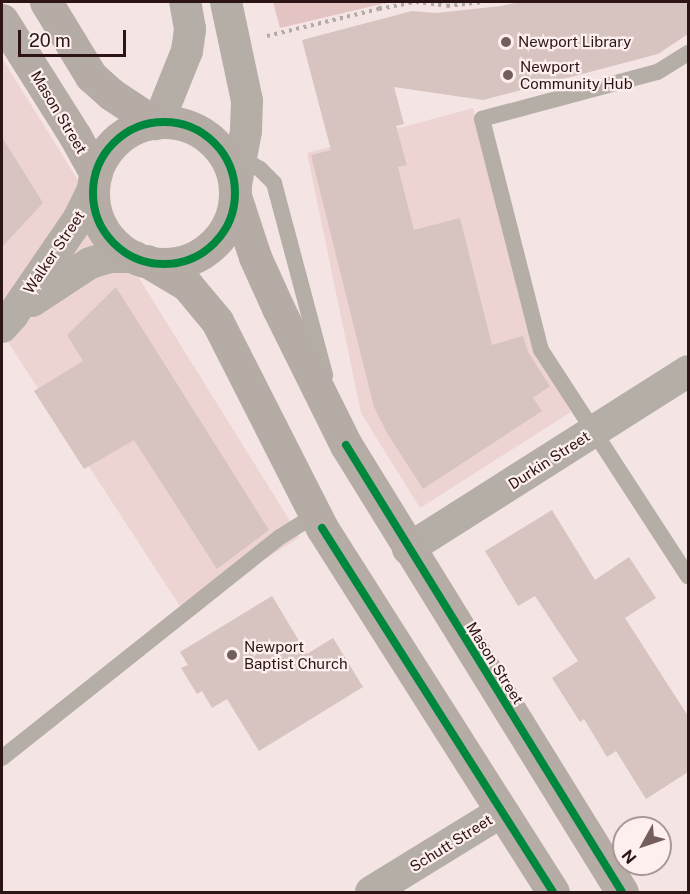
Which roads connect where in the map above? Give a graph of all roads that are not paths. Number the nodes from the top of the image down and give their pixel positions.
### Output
1 (46, 2) edge
2 (185, 2) edge
3 (226, 2) edge
4 (2, 20) edge
5 (688, 52) edge
6 (156, 123) junction
7 (209, 139) junction
8 (240, 158) junction
9 (95, 181) junction
10 (235, 193) junction
11 (141, 259) junction
12 (7, 321) edge
13 (688, 370) edge
14 (593, 431) junction
15 (346, 445) junction
16 (315, 515) junction
17 (408, 549) junction
18 (688, 576) edge
19 (2, 758) edge
20 (501, 812) junction
21 (371, 892) edge
22 (553, 892) edge
23 (622, 892) edge

1 - 6 street
2 - 6 street
3 - 8 street
4 - 9 street, Mason Street
5 - 14 lane
6 - 7 street
6 - 9 street
7 - 8 lane
7 - 10 street
8 - 10 street
8 - 15 lane
9 - 11 street
9 - 12 street, Walker Street
10 - 11 street
10 - 15 street, Mason Street
11 - 12 street, Walker Street
11 - 16 street
13 - 14 street, Durkin Street
14 - 17 street, Durkin Street
14 - 18 lane
15 - 17 street, Mason Street
16 - 19 lane
16 - 20 street
17 - 23 street, Mason Street
20 - 21 street, Schutt Street
20 - 22 street

